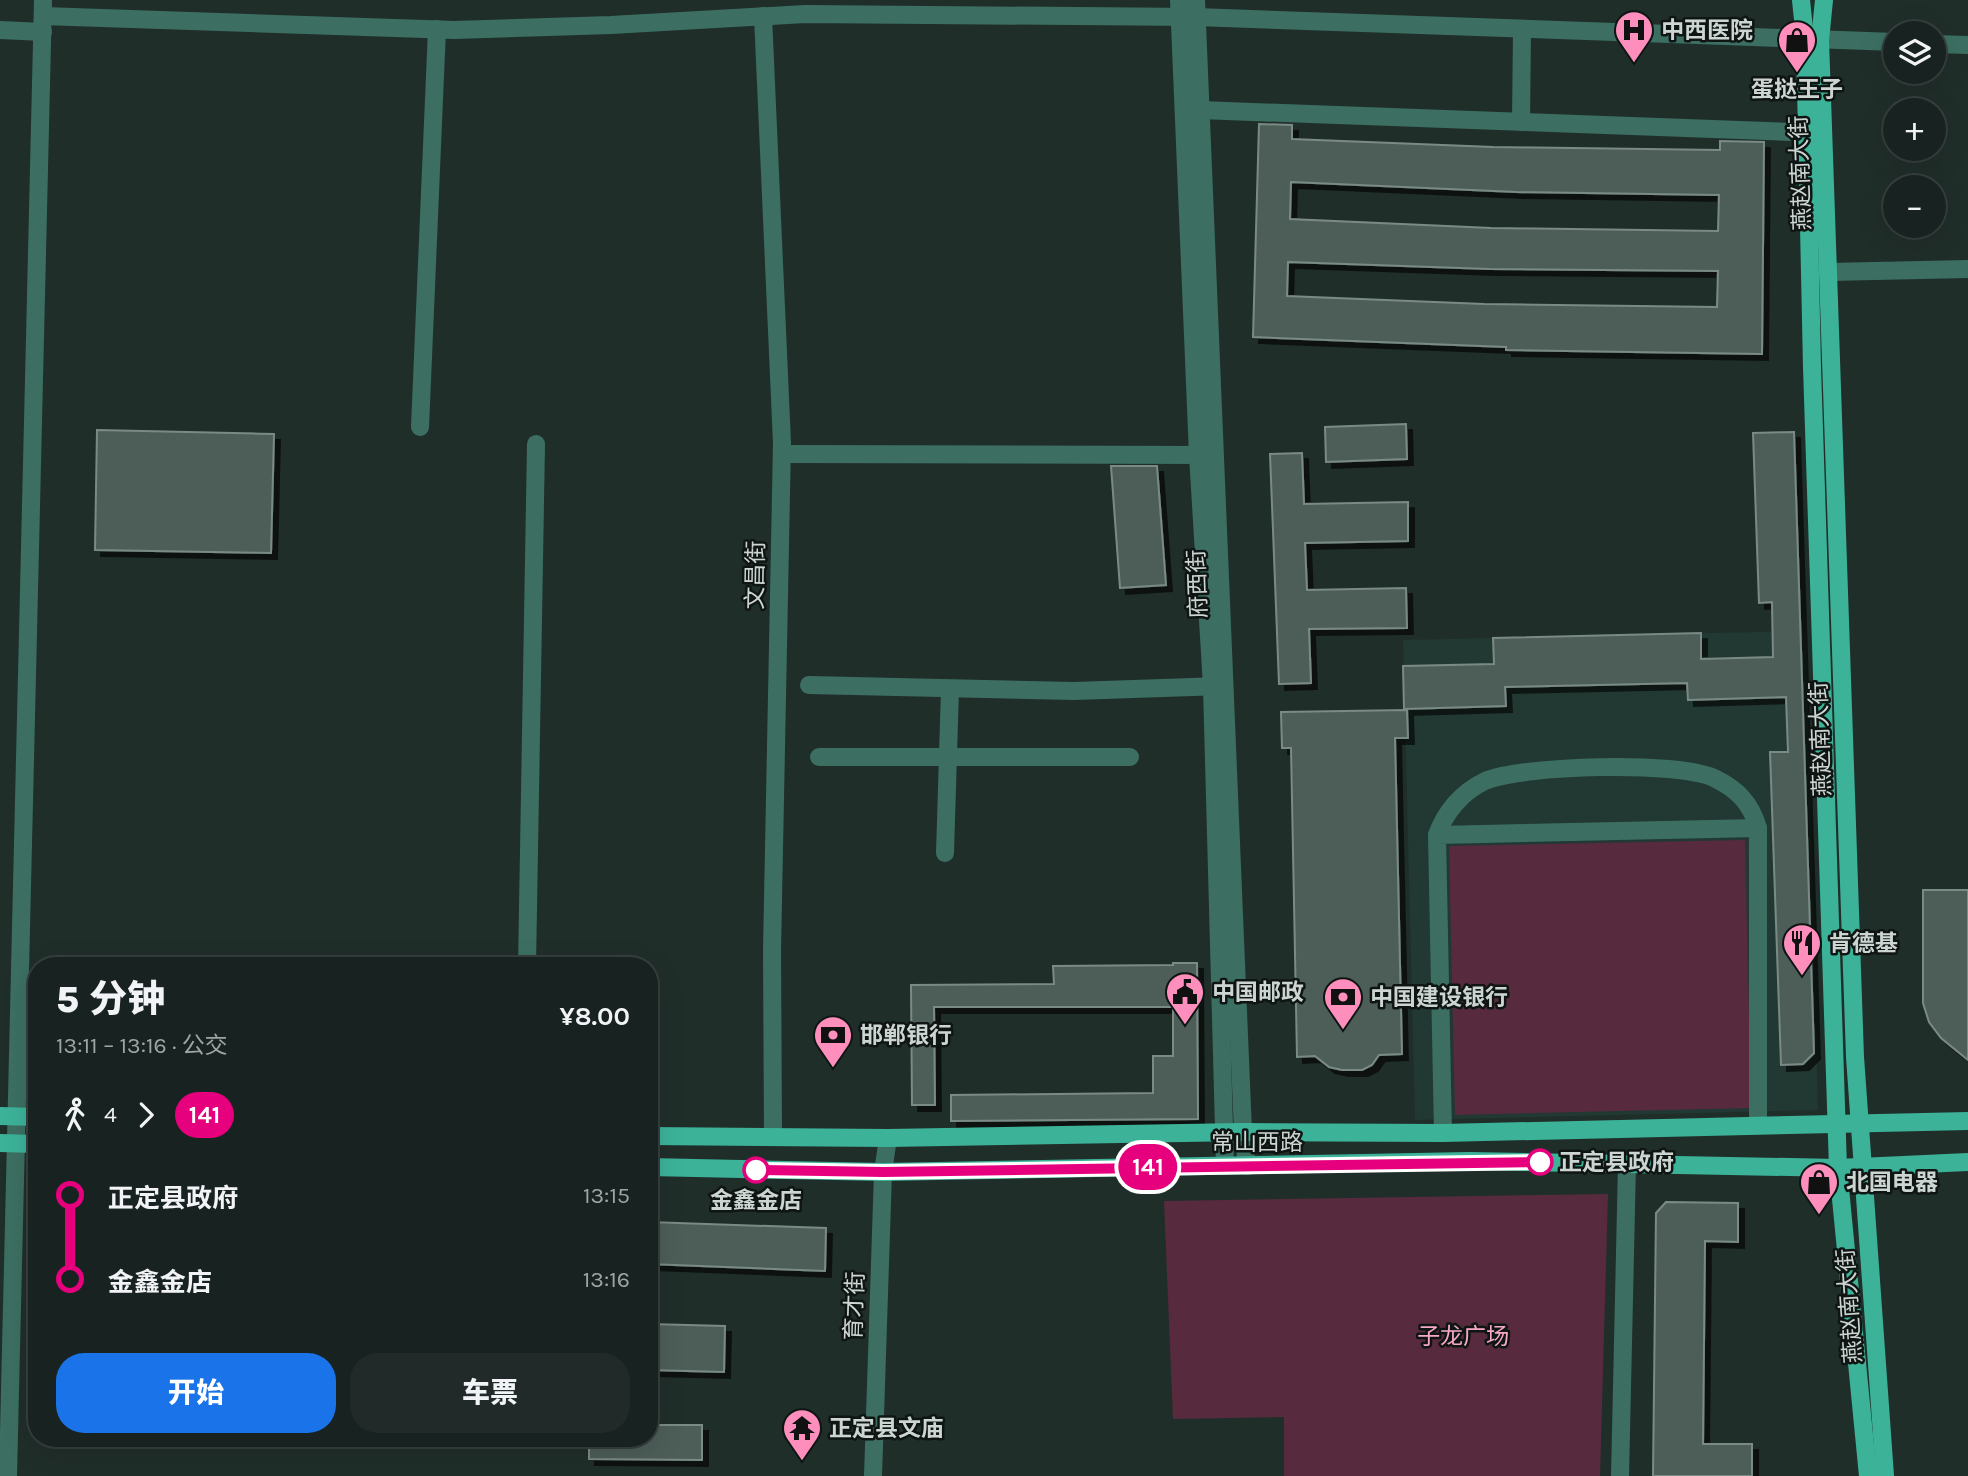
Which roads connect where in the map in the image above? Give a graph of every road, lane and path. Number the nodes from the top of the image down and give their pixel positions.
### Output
1 (1801, 0) edge
2 (1824, 0) edge
3 (1188, 8) edge
4 (772, 10) edge
5 (43, 16) edge
6 (437, 29) junction
7 (1522, 29) junction
8 (0, 30) edge
9 (1813, 39) junction
10 (1883, 42) edge
11 (1946, 44) edge
12 (1968, 45) edge
13 (1200, 110) junction
14 (1521, 122) junction
15 (1815, 133) junction
16 (1968, 269) edge
17 (1828, 272) junction
18 (420, 427) dead end
19 (536, 444) dead end
20 (782, 454) junction
21 (1207, 456) junction
22 (809, 685) dead end
23 (1219, 686) junction
24 (950, 688) junction
25 (819, 757) dead end
26 (948, 757) junction
27 (1130, 757) dead end
28 (1758, 828) junction
29 (1437, 835) junction
30 (946, 853) dead end
31 (527, 957) edge
32 (9, 1116) edge
33 (28, 1117) edge
34 (1858, 1121) junction
35 (1968, 1121) edge
36 (1838, 1122) junction
37 (1758, 1124) junction
38 (1224, 1132) junction
39 (1243, 1132) junction
40 (1443, 1133) junction
41 (773, 1135) junction
42 (658, 1136) edge
43 (888, 1138) junction
44 (8, 1143) edge
45 (28, 1144) edge
46 (1968, 1162) edge
47 (1627, 1164) junction
48 (1864, 1164) junction
49 (1224, 1166) junction
50 (1247, 1166) junction
51 (658, 1167) edge
52 (1838, 1167) junction
53 (883, 1172) junction
54 (8, 1476) edge
55 (873, 1476) edge
56 (1620, 1476) edge
57 (1868, 1476) edge
58 (1885, 1476) edge

1 - 9 main road
2 - 9 main road, 燕赵南大街
3 - 4 street
3 - 7 street
3 - 13 street, 府西街
3 - 21 street
4 - 6 street
4 - 20 street, 文昌街
5 - 6 street
5 - 8 street
5 - 32 street
6 - 18 street
7 - 9 street
7 - 14 street
9 - 10 street
9 - 15 main road, 燕赵南大街
11 - 12 street
13 - 14 street
13 - 21 street, 府西街
14 - 15 street
15 - 17 main road, 燕赵南大街
15 - 36 main road
16 - 17 street
17 - 34 main road, 燕赵南大街
19 - 31 street
20 - 21 street
20 - 41 street, 文昌街
21 - 23 street, 府西街
22 - 24 street
23 - 24 street
23 - 38 street
23 - 39 street, 府西街
24 - 26 street
25 - 26 street
26 - 27 street
26 - 30 street
28 - 29 street
28 - 29 street
28 - 37 street
29 - 40 street
32 - 33 main road
32 - 44 street
34 - 35 main road, 常山西路
34 - 36 main road, 常山西路
34 - 48 main road, 燕赵南大街
36 - 37 main road, 常山西路
36 - 52 main road
37 - 40 main road, 常山西路
38 - 39 main road, 常山西路
38 - 43 main road, 常山西路
38 - 49 street
39 - 40 main road, 常山西路
39 - 50 street, 府西街
41 - 42 main road, 常山西路
41 - 43 main road, 常山西路
43 - 53 street, 育才街
44 - 45 main road
44 - 54 street
46 - 48 main road, 常山西路
47 - 50 main road, 常山西路
47 - 52 main road, 常山西路
47 - 56 street
48 - 52 main road, 常山西路
48 - 58 main road, 燕赵南大街
49 - 50 main road, 常山西路
49 - 53 main road, 常山西路
51 - 53 main road, 常山西路
52 - 57 main road
53 - 55 street, 育才街

